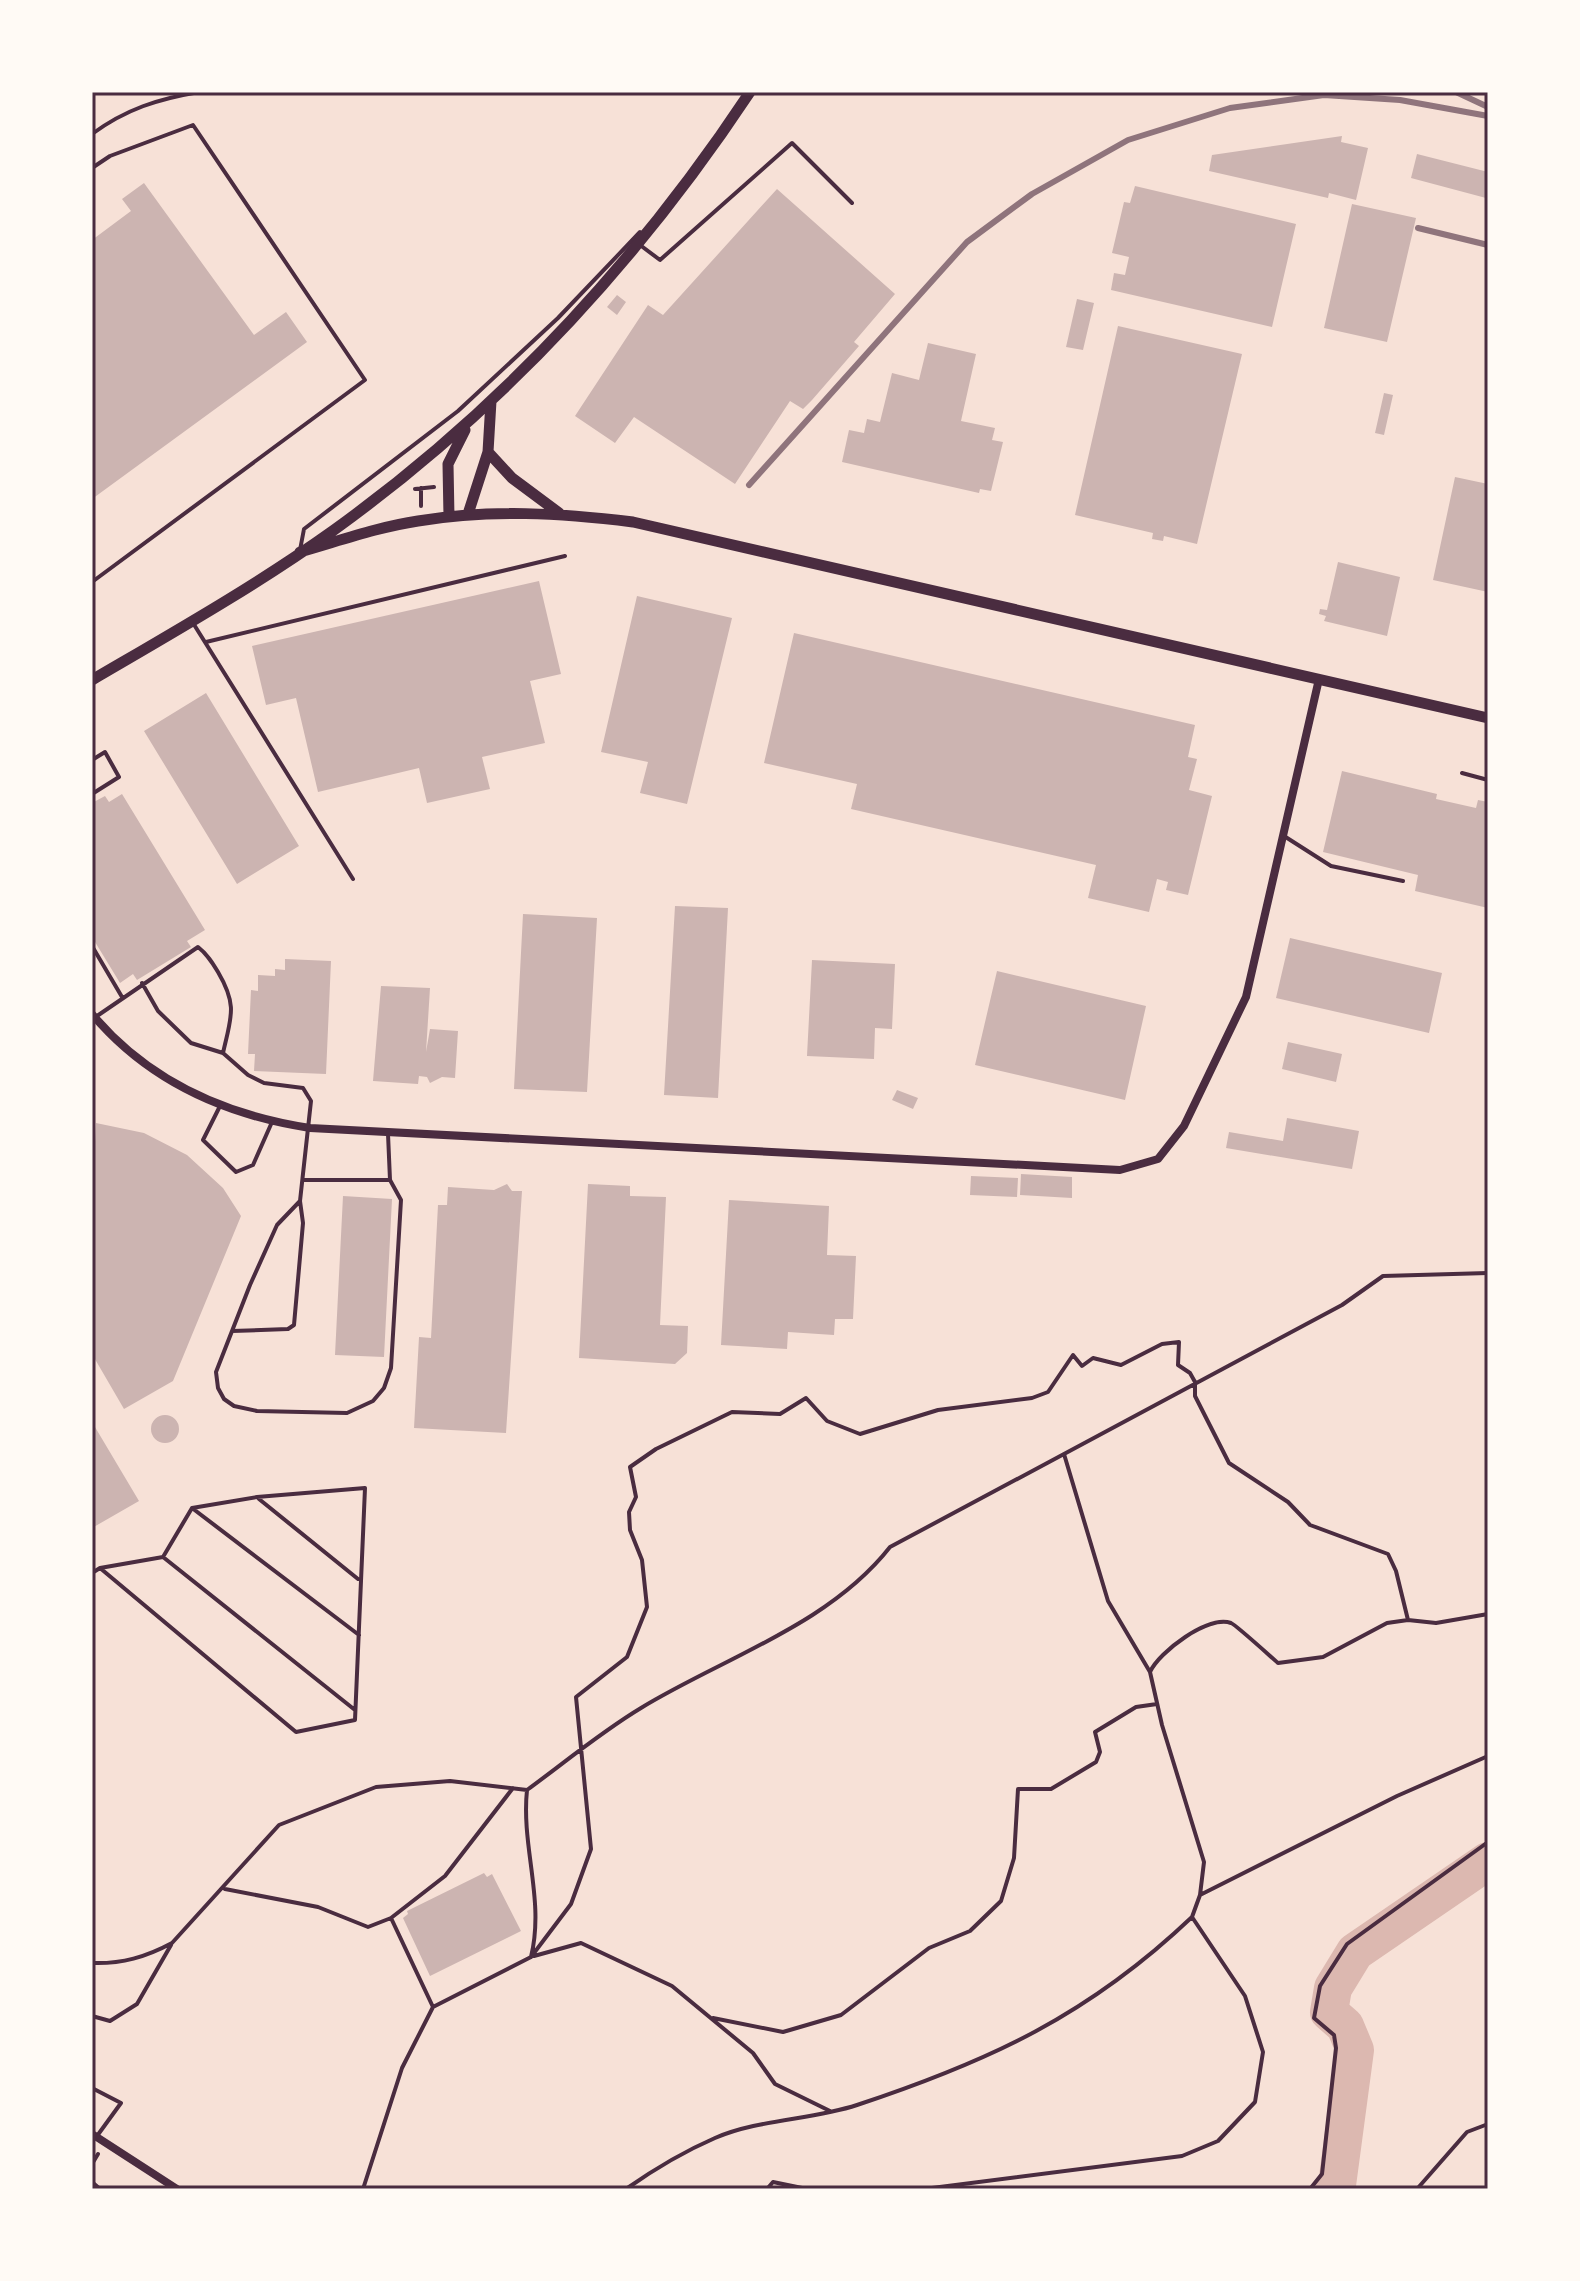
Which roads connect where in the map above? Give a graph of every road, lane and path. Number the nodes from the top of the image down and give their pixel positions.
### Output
1 (199, 92) edge
2 (750, 92) edge
3 (92, 134) edge
4 (92, 168) edge
5 (852, 203) dead end
6 (656, 224) junction
7 (639, 244) junction
8 (491, 401) junction
9 (477, 414) junction
10 (488, 452) junction
11 (559, 513) junction
12 (468, 514) junction
13 (449, 517) junction
14 (300, 552) junction
15 (565, 556) dead end
16 (92, 582) edge
17 (192, 621) junction
18 (206, 642) junction
19 (1319, 679) junction
20 (92, 680) edge
21 (1488, 718) edge
22 (92, 760) edge
23 (1462, 773) dead end
24 (1488, 780) edge
25 (92, 794) edge
26 (1283, 835) junction
27 (353, 879) dead end
28 (1403, 881) dead end
29 (92, 946) edge
30 (142, 983) junction
31 (122, 997) junction
32 (93, 1016) edge
33 (223, 1053) junction
34 (220, 1106) junction
35 (272, 1122) junction
36 (310, 1128) junction
37 (388, 1132) junction
38 (303, 1180) junction
39 (390, 1180) junction
40 (300, 1201) junction
41 (1488, 1273) edge
42 (232, 1331) junction
43 (1195, 1382) junction
44 (1064, 1454) junction
45 (257, 1497) junction
46 (192, 1508) junction
47 (163, 1557) junction
48 (100, 1568) junction
49 (92, 1573) edge
50 (359, 1580) junction
51 (1488, 1614) edge
52 (1408, 1620) junction
53 (359, 1635) junction
54 (1150, 1672) junction
55 (1157, 1704) junction
56 (355, 1710) junction
57 (580, 1751) junction
58 (1488, 1756) edge
59 (513, 1788) junction
60 (527, 1790) junction
61 (1488, 1842) edge
62 (225, 1889) junction
63 (1200, 1895) junction
64 (1192, 1917) junction
65 (391, 1918) junction
66 (172, 1943) junction
67 (531, 1957) junction
68 (92, 1963) edge
69 (433, 2007) junction
70 (92, 2016) edge
71 (713, 2018) junction
72 (92, 2088) edge
73 (830, 2111) junction
74 (1488, 2124) edge
75 (94, 2135) edge
76 (92, 2151) edge
77 (92, 2164) edge
78 (92, 2182) edge
79 (100, 2189) edge
80 (177, 2189) edge
81 (363, 2189) edge
82 (626, 2189) edge
83 (767, 2189) edge
84 (807, 2189) edge
85 (924, 2189) edge
86 (1310, 2189) edge
87 (1417, 2189) edge

1 - 3 lane
2 - 6 street
4 - 16 lane
5 - 7 lane
6 - 7 street
6 - 14 lane
7 - 8 street
8 - 9 street
8 - 10 street
9 - 13 street
9 - 14 street
10 - 11 street
10 - 12 street
11 - 12 street
11 - 19 street
12 - 13 street
13 - 14 street
14 - 17 street
15 - 18 lane
17 - 18 lane
17 - 20 street
18 - 27 lane
19 - 21 street
19 - 26 street
22 - 25 lane
23 - 24 lane
26 - 28 lane
26 - 37 street
29 - 31 lane
30 - 31 lane
30 - 33 lane
30 - 33 lane
31 - 32 lane
32 - 34 street
33 - 36 lane
34 - 35 street
34 - 35 lane
35 - 36 street
36 - 37 street
36 - 38 lane
37 - 39 lane
38 - 39 lane
38 - 40 lane
39 - 42 lane
40 - 42 lane
40 - 42 lane
41 - 43 path
43 - 44 path
43 - 52 path
43 - 57 path
44 - 54 path
44 - 57 path
45 - 46 lane
45 - 50 lane
45 - 50 lane
46 - 47 lane
46 - 53 lane
47 - 48 lane
47 - 56 lane
48 - 49 lane
48 - 56 lane
50 - 53 lane
51 - 52 path
52 - 54 path
53 - 56 lane
54 - 55 path
55 - 63 path
55 - 71 path
57 - 60 path
57 - 67 path
58 - 63 path
59 - 60 path
59 - 62 path
59 - 65 path
60 - 67 path
61 - 86 path
62 - 65 path
62 - 66 path
63 - 64 path
64 - 73 path
64 - 85 path
65 - 69 path
66 - 68 path
66 - 70 path
67 - 69 path
67 - 71 path
69 - 81 path
71 - 73 path
72 - 75 lane
73 - 82 path
74 - 87 path
75 - 80 street
76 - 77 path
78 - 79 path
83 - 84 path

